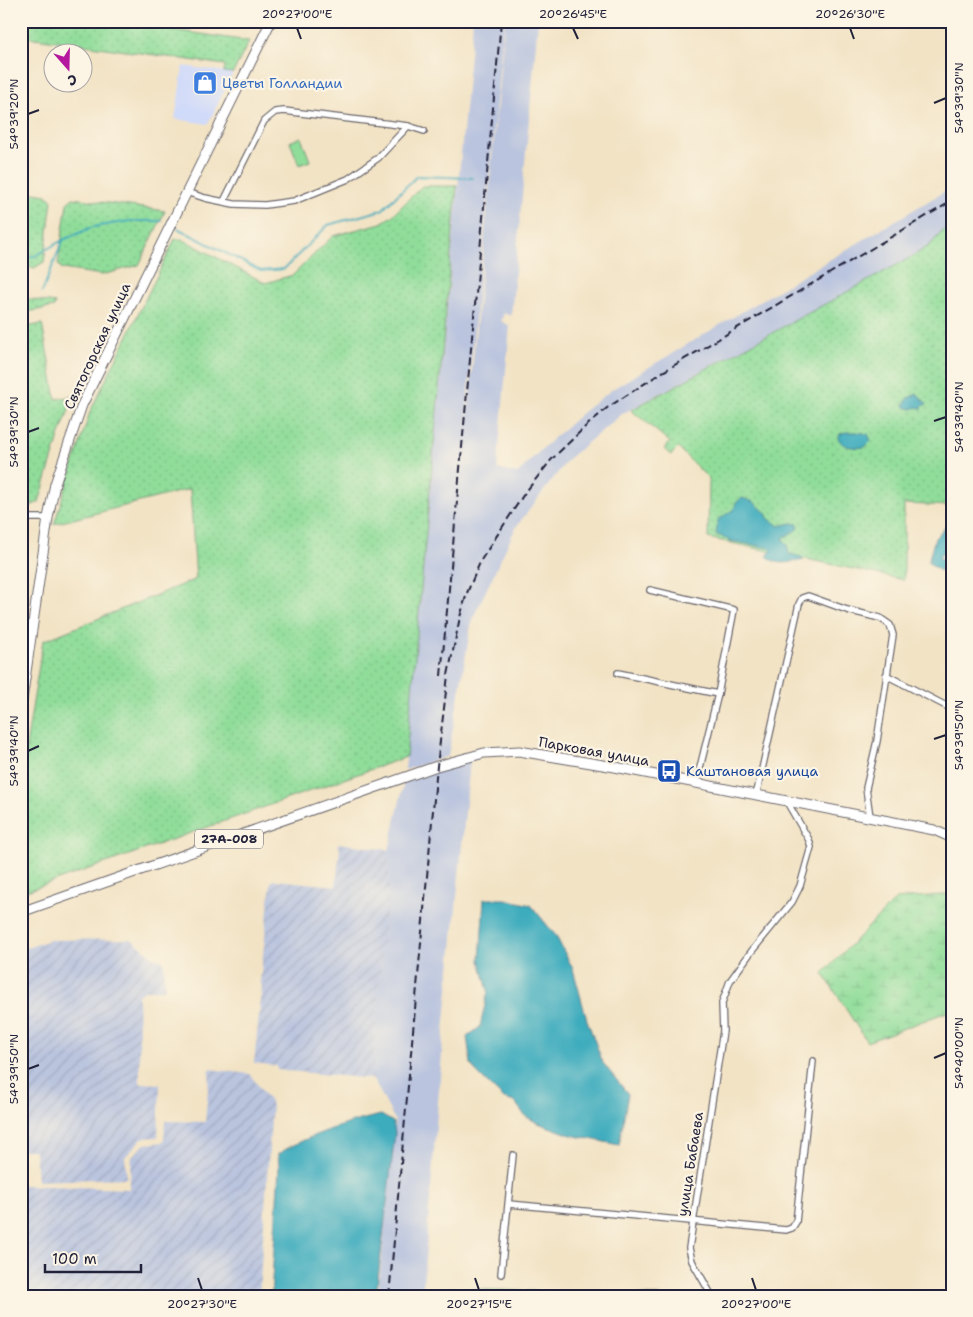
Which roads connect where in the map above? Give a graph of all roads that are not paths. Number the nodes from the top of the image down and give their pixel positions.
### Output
1 (271, 21) edge
2 (408, 126) junction
3 (424, 131) dead end
4 (186, 192) junction
5 (224, 201) junction
6 (21, 518) edge
7 (48, 518) junction
8 (650, 590) dead end
9 (618, 673) dead end
10 (886, 676) junction
11 (718, 694) junction
12 (21, 707) edge
13 (952, 709) edge
14 (696, 784) junction
15 (756, 796) junction
16 (787, 802) junction
17 (870, 817) junction
18 (952, 838) edge
19 (21, 912) edge
20 (813, 1061) dead end
21 (513, 1155) dead end
22 (509, 1204) junction
23 (694, 1222) junction
24 (501, 1274) dead end
25 (712, 1296) edge

1 - 4 main road, Святогорская улица
2 - 3 street
2 - 5 street
2 - 5 street
4 - 5 street
4 - 7 main road, Святогорская улица
6 - 7 street
7 - 12 main road, Святогорская улица
8 - 11 street
9 - 11 street
10 - 13 street
10 - 15 street
10 - 17 street
11 - 14 street
14 - 15 main road, Парковая улица / 27А-008
14 - 19 main road, Парковая улица / 27А-008
15 - 16 main road, Парковая улица / 27А-008
16 - 17 main road, Парковая улица / 27А-008
16 - 23 street, улица Бабаева
17 - 18 main road, Парковая улица / 27А-008
20 - 23 street
21 - 22 street
22 - 23 street
22 - 24 street
23 - 25 street, улица Бабаева

